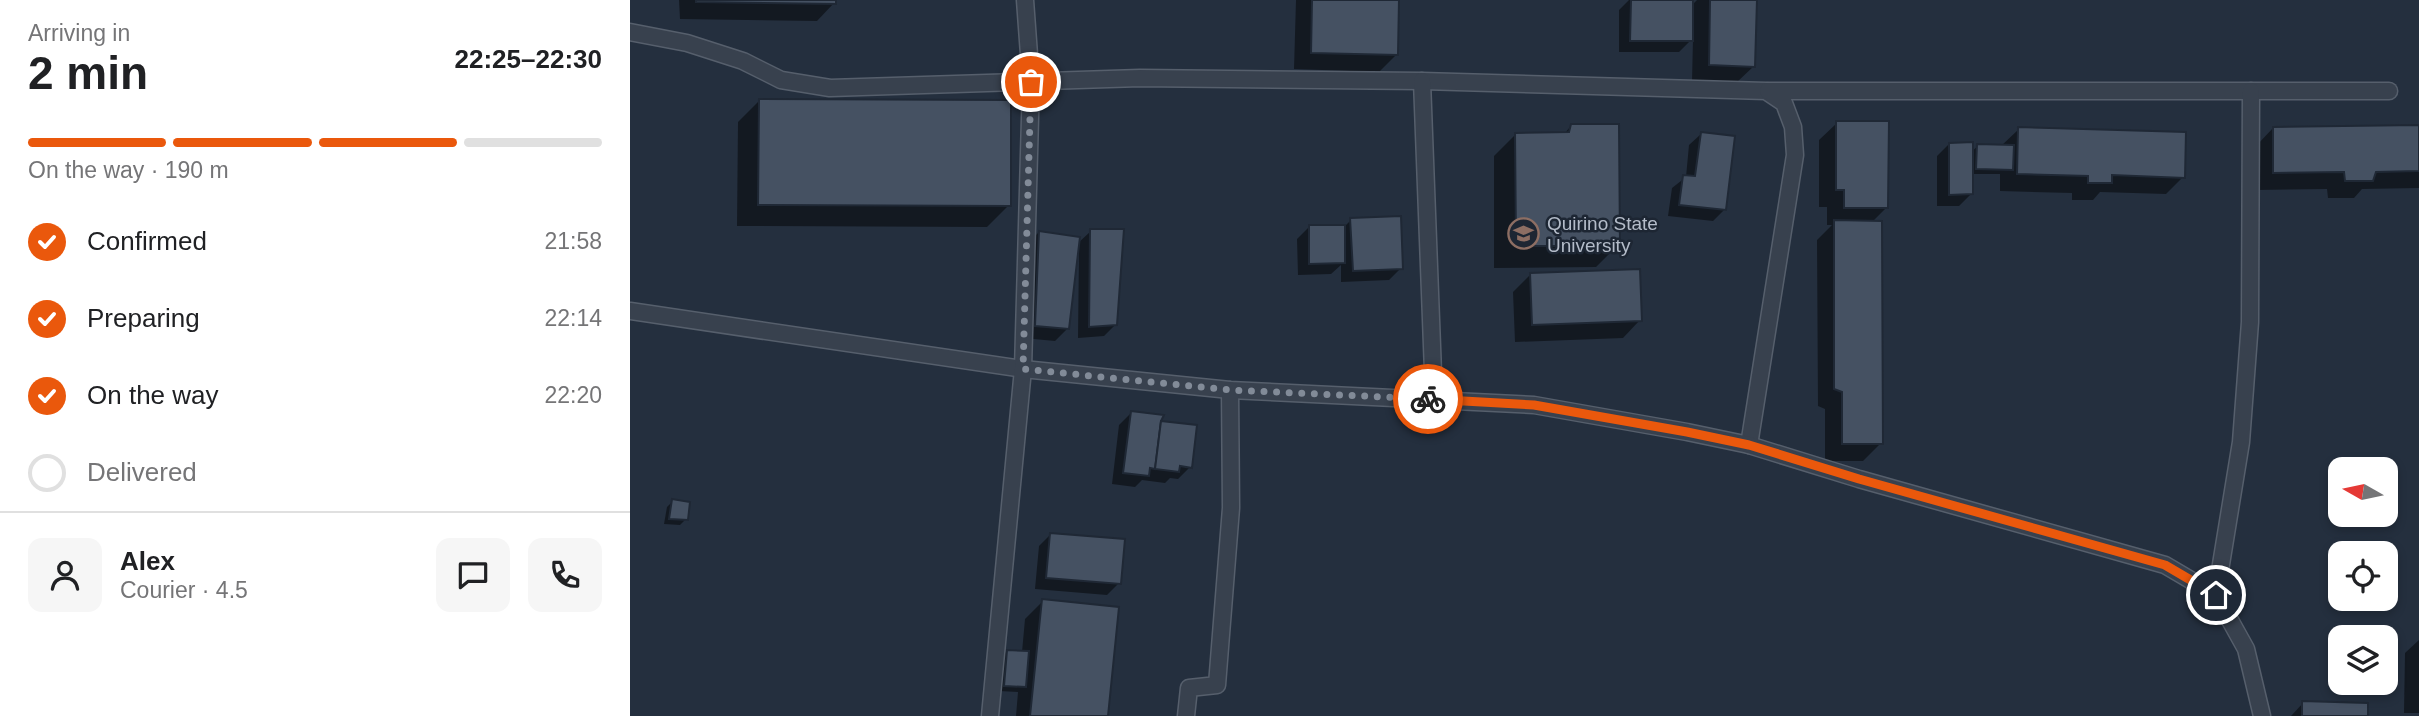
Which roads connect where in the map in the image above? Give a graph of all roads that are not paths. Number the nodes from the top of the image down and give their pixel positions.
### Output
1 (1025, 0) edge
2 (630, 32) edge
3 (1422, 81) junction
4 (1031, 82) junction
5 (1766, 91) junction
6 (2251, 91) junction
7 (2389, 91) dead end
8 (630, 311) edge
9 (1023, 369) junction
10 (1230, 390) junction
11 (1434, 399) junction
12 (1749, 445) junction
13 (2216, 595) junction
14 (990, 716) edge
15 (1186, 716) edge
16 (2262, 716) edge

1 - 4 lane
2 - 4 lane
3 - 4 lane
3 - 5 lane
3 - 11 lane
4 - 9 lane
5 - 6 lane
5 - 12 lane
6 - 7 lane
6 - 13 lane
8 - 9 lane
9 - 10 lane
9 - 14 lane
10 - 11 lane
10 - 15 lane
11 - 12 lane
12 - 13 lane
13 - 16 lane

